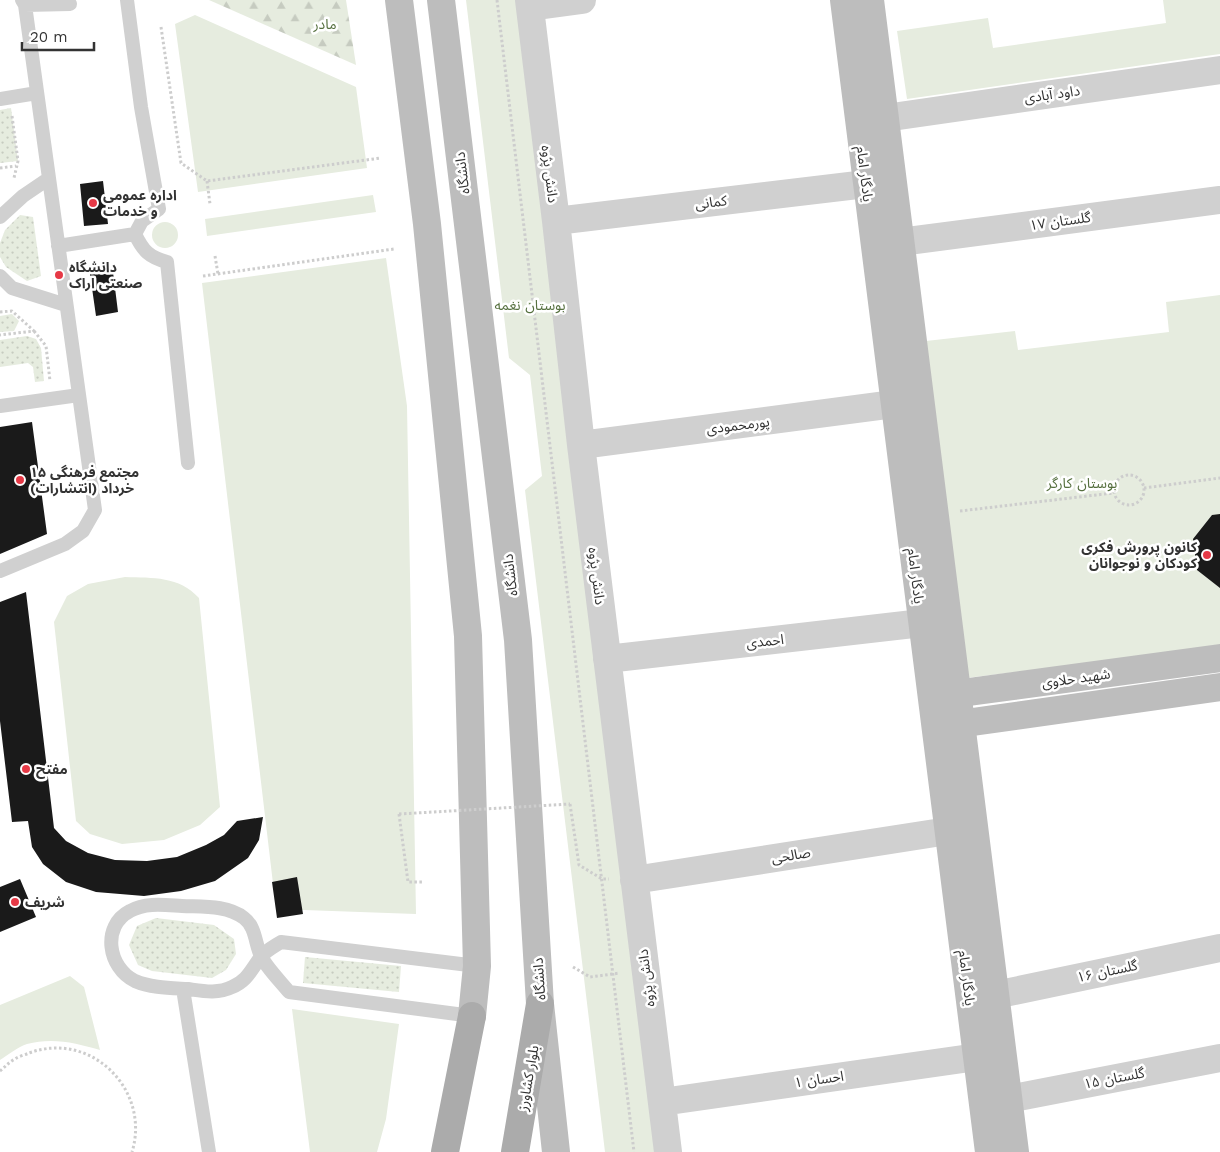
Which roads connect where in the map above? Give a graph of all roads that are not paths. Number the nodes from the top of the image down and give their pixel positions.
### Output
1 (127, 0) edge
2 (399, 0) edge
3 (441, 0) edge
4 (582, 0) edge
5 (844, 0) edge
6 (870, 0) edge
7 (23, 2) edge
8 (70, 4) dead end
9 (529, 4) edge
10 (1220, 70) edge
11 (36, 93) junction
12 (0, 99) edge
13 (885, 118) junction
14 (48, 178) junction
15 (866, 184) junction
16 (1220, 200) edge
17 (0, 218) edge
18 (556, 221) junction
19 (136, 234) junction
20 (900, 242) junction
21 (58, 246) junction
22 (0, 276) edge
23 (66, 305) junction
24 (79, 395) junction
25 (894, 404) junction
26 (0, 406) edge
27 (581, 445) junction
28 (188, 463) dead end
29 (0, 571) edge
30 (922, 623) junction
31 (1220, 658) edge
32 (607, 659) junction
33 (1168, 665) junction
34 (1220, 687) edge
35 (1172, 694) junction
36 (944, 696) junction
37 (948, 725) junction
38 (948, 831) junction
39 (634, 880) junction
40 (1220, 948) edge
41 (261, 956) junction
42 (477, 966) junction
43 (182, 989) junction
44 (995, 995) junction
45 (540, 1004) junction
46 (472, 1016) junction
47 (977, 1057) junction
48 (1220, 1058) edge
49 (1008, 1099) junction
50 (662, 1102) junction
51 (208, 1152) edge
52 (445, 1152) edge
53 (515, 1152) edge
54 (556, 1152) edge
55 (668, 1152) edge
56 (989, 1152) edge
57 (1015, 1152) edge

1 - 19 lane
2 - 42 street
3 - 45 street, دانشگاه
4 - 9 street
5 - 15 street, یادگار امام
6 - 13 street, یادگار امام
7 - 8 lane
7 - 11 lane
9 - 18 street, دانش پژوه
10 - 13 street, داود آبادی
11 - 12 lane
11 - 14 lane
13 - 20 street, یادگار امام
14 - 17 lane
14 - 21 lane
15 - 18 street, کمانی
15 - 25 street, یادگار امام
16 - 20 street, گلستان ۱۷
18 - 27 street, دانش پژوه
19 - 21 lane
19 - 28 lane
20 - 36 street, یادگار امام
21 - 23 lane
22 - 23 lane
23 - 24 lane
24 - 26 lane
24 - 29 lane
25 - 27 street, پورمحمودی
25 - 30 street, یادگار امام
27 - 32 street, دانش پژوه
30 - 32 street, احمدی
30 - 36 street, یادگار امام
31 - 33 street, شهید حلاوی
32 - 39 street, دانش پژوه
33 - 35 street
33 - 36 street, شهید حلاوی
34 - 35 street, شهید حلاوی
35 - 37 street, شهید حلاوی
36 - 37 street, یادگار امام
37 - 38 street, یادگار امام
37 - 44 street, یادگار امام
38 - 39 street, صالحی
38 - 47 street, یادگار امام
39 - 50 street, دانش پژوه
40 - 44 street, گلستان ۱۶
41 - 42 lane
41 - 43 lane
41 - 43 lane
41 - 46 lane
42 - 46 street
43 - 51 lane
44 - 49 street, یادگار امام
45 - 53 main road, بلوار کشاورز
45 - 54 street, دانشگاه
46 - 52 main road
47 - 50 street, احسان ۱
47 - 56 street, یادگار امام
48 - 49 street, گلستان ۱۵
49 - 57 street, یادگار امام
50 - 55 street, دانش پژوه

